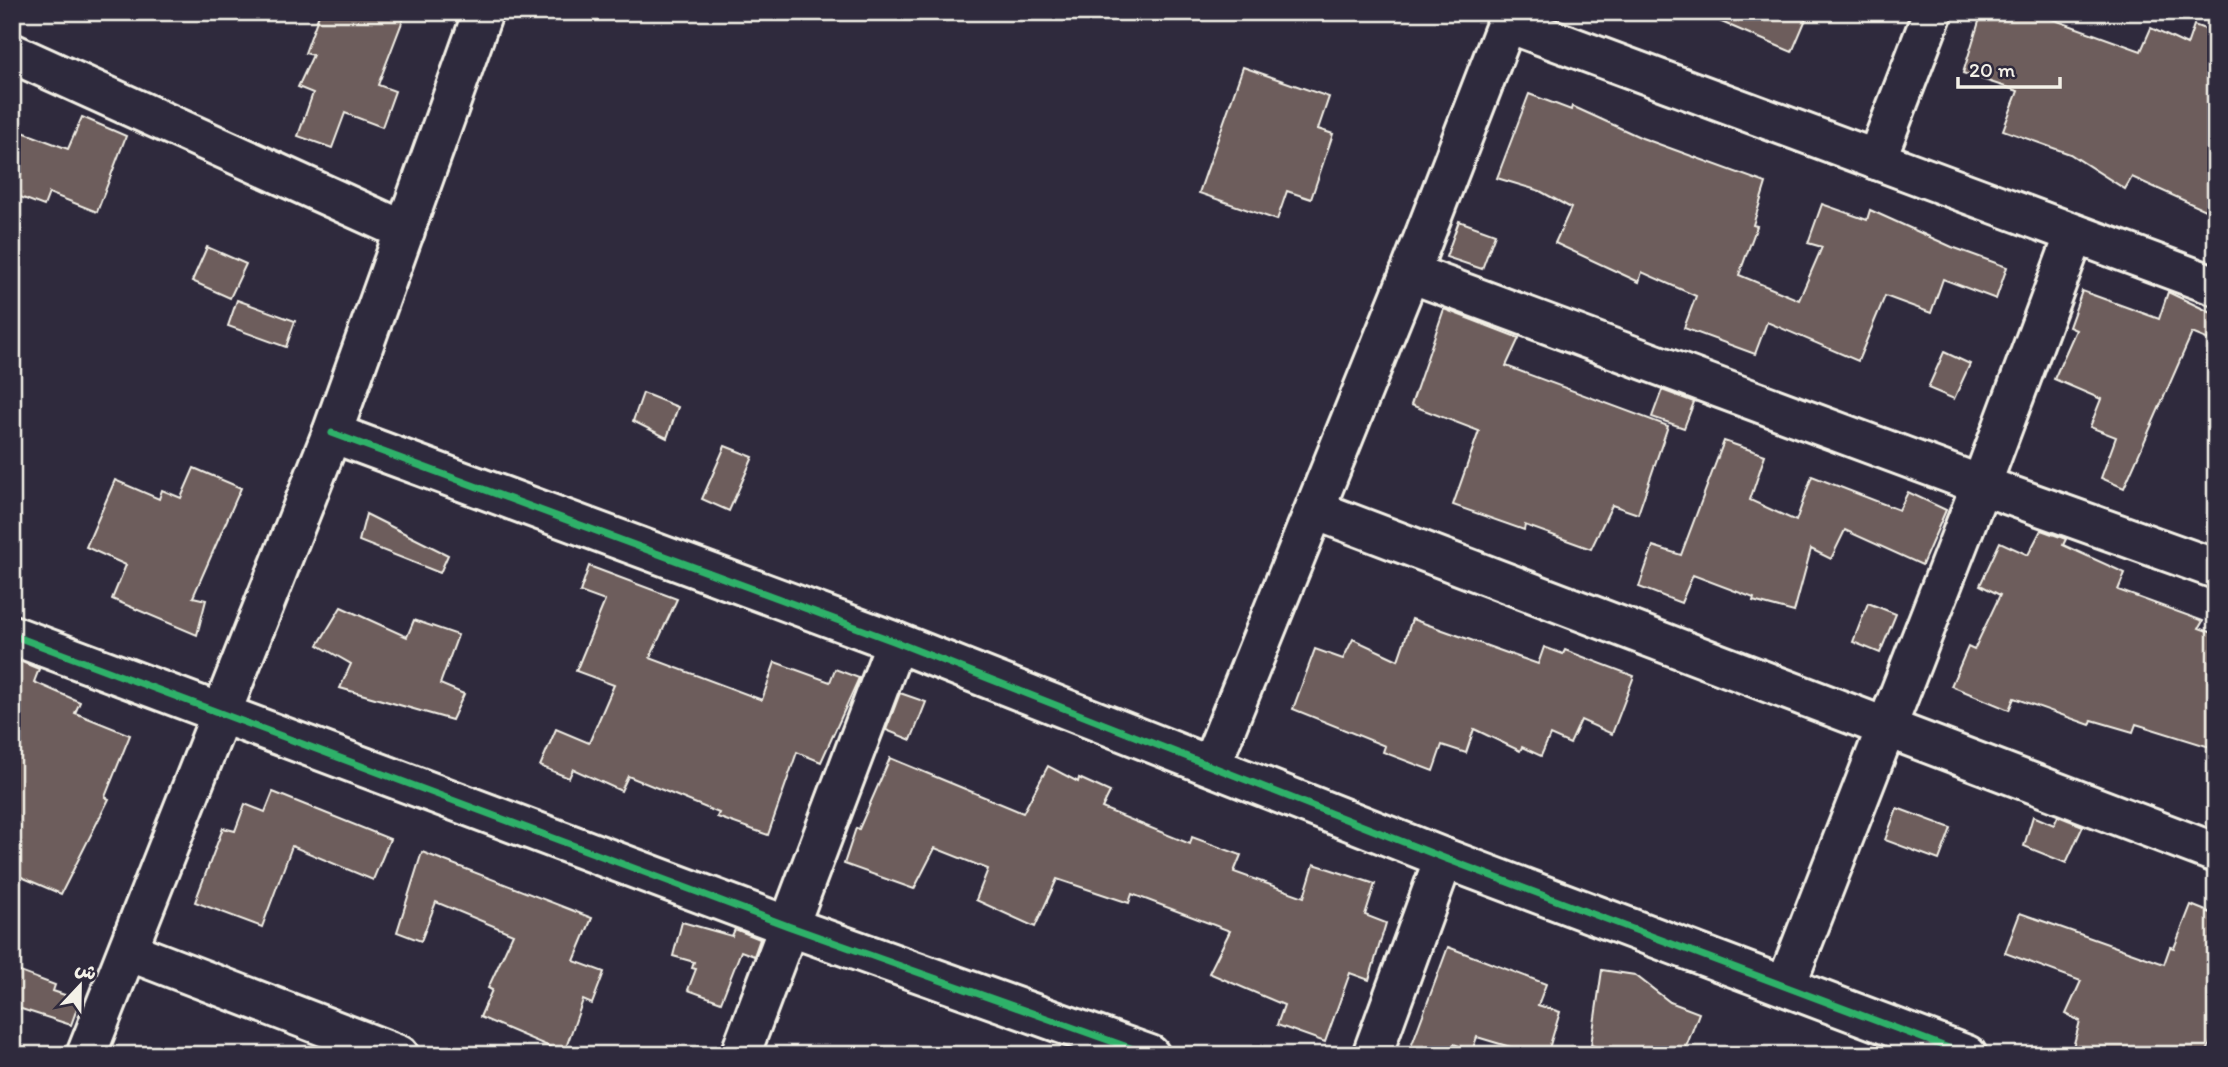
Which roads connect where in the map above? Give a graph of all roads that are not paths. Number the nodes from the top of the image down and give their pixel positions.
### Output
1 (483, 12) edge
2 (1933, 12) edge
3 (1510, 17) edge
4 (12, 53) edge
5 (1876, 160) junction
6 (405, 231) junction
7 (2075, 234) junction
8 (1410, 273) junction
9 (2216, 286) edge
10 (332, 433) junction
11 (1981, 485) junction
12 (1315, 510) junction
13 (2216, 569) edge
14 (12, 635) edge
15 (896, 642) junction
16 (219, 715) junction
17 (1886, 726) junction
18 (1211, 765) junction
19 (2216, 853) edge
20 (1444, 858) junction
21 (788, 926) junction
22 (128, 951) junction
23 (1786, 985) junction
24 (1104, 1047) edge
25 (86, 1055) edge
26 (399, 1055) edge
27 (740, 1055) edge
28 (1150, 1055) edge
29 (1372, 1055) edge
30 (1968, 1055) edge

1 - 6 street
2 - 5 street
3 - 5 street
3 - 8 street
4 - 6 street
5 - 7 street
6 - 10 street
7 - 9 street
7 - 11 street
8 - 11 street
8 - 12 street
10 - 15 street
10 - 16 street
11 - 13 street
11 - 17 street
12 - 17 street
12 - 18 street
14 - 16 street
15 - 18 street
15 - 21 street
16 - 21 street
16 - 22 street
17 - 19 street
17 - 23 street
18 - 20 street
20 - 23 street
20 - 29 street
21 - 24 street
21 - 27 street
22 - 25 street
22 - 26 street
23 - 30 street
24 - 28 street

